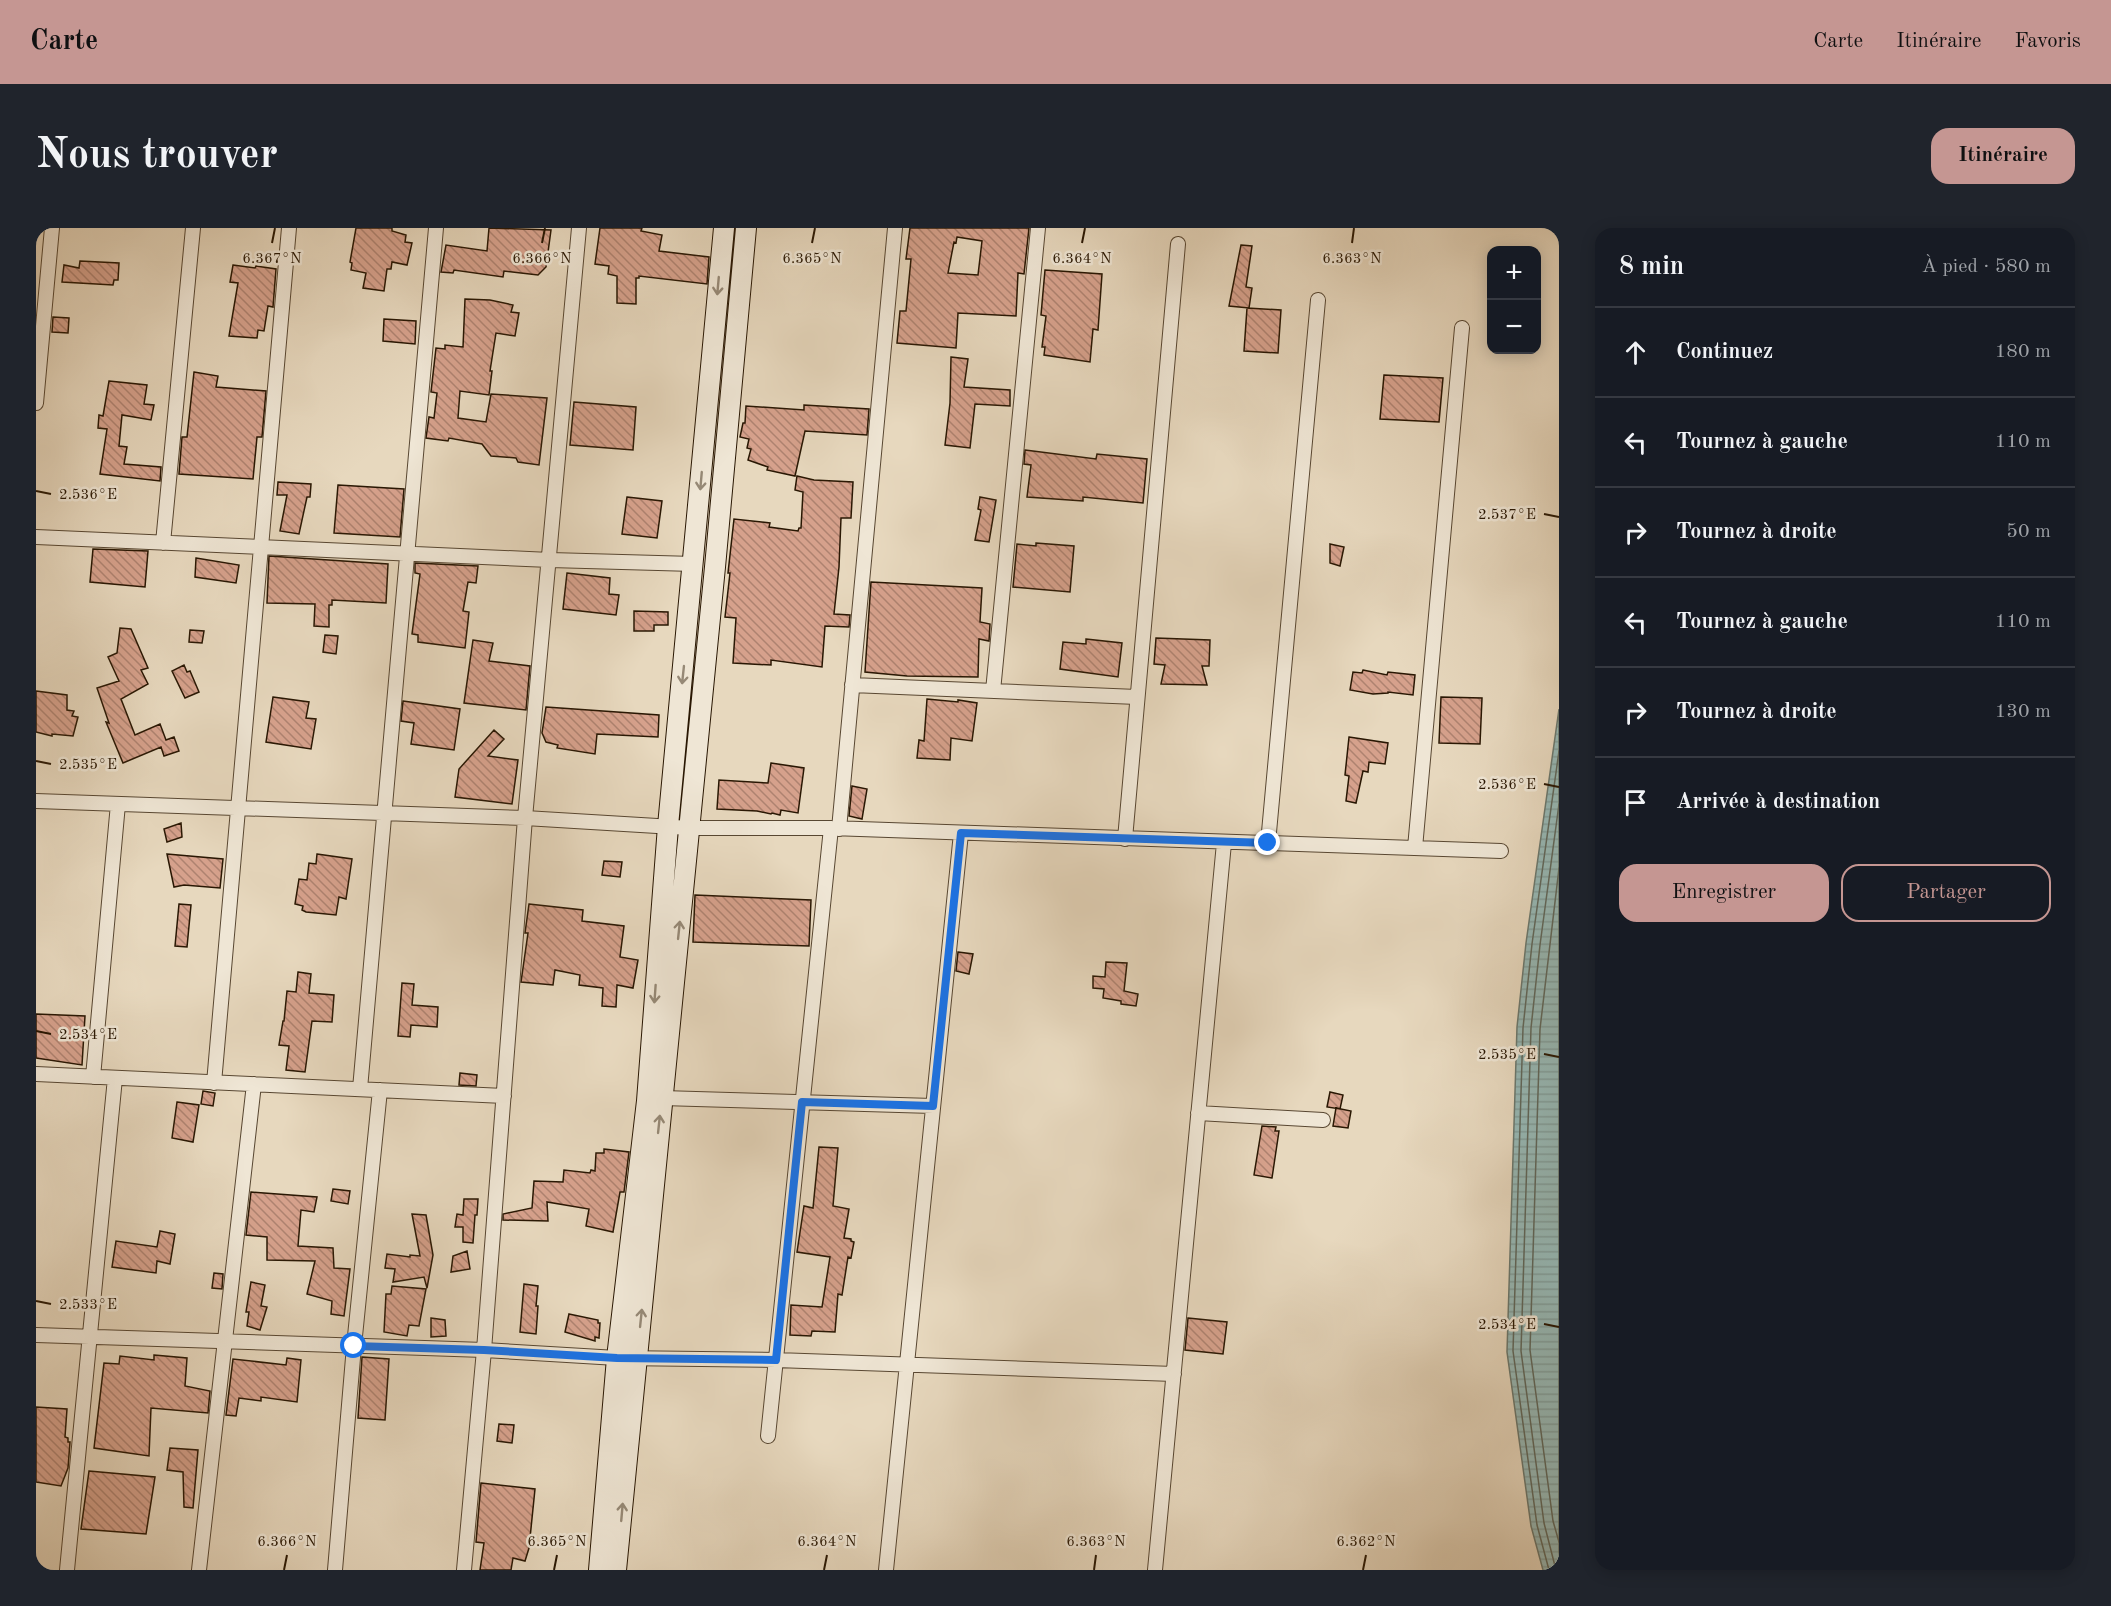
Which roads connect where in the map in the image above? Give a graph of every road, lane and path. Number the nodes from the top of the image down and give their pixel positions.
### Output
1 (52, 228) edge
2 (193, 228) edge
3 (289, 228) edge
4 (436, 228) edge
5 (579, 228) edge
6 (724, 228) edge
7 (746, 228) edge
8 (895, 228) edge
9 (1038, 228) edge
10 (1178, 244) dead end
11 (1318, 300) dead end
12 (1462, 328) dead end
13 (36, 403) edge
14 (706, 427) junction
15 (728, 427) junction
16 (36, 537) edge
17 (163, 543) junction
18 (261, 547) junction
19 (407, 554) junction
20 (550, 560) junction
21 (694, 564) junction
22 (852, 685) junction
23 (993, 691) junction
24 (1137, 697) junction
25 (36, 801) edge
26 (118, 804) junction
27 (237, 808) junction
28 (384, 813) junction
29 (525, 818) junction
30 (668, 826) junction
31 (690, 828) junction
32 (835, 828) junction
33 (961, 833) junction
34 (1125, 838) junction
35 (1224, 843) junction
36 (1268, 843) junction
37 (1415, 848) junction
38 (1501, 851) dead end
39 (36, 1074) edge
40 (93, 1077) junction
41 (115, 1078) junction
42 (214, 1083) junction
43 (254, 1084) junction
44 (360, 1089) junction
45 (380, 1090) junction
46 (504, 1096) junction
47 (662, 1098) junction
48 (802, 1102) junction
49 (933, 1106) junction
50 (1198, 1113) junction
51 (1323, 1120) dead end
52 (36, 1335) edge
53 (90, 1337) junction
54 (226, 1342) junction
55 (354, 1346) junction
56 (484, 1350) junction
57 (627, 1358) junction
58 (776, 1360) junction
59 (907, 1365) junction
60 (1174, 1374) junction
61 (768, 1436) dead end
62 (67, 1570) edge
63 (199, 1570) edge
64 (335, 1570) edge
65 (464, 1570) edge
66 (599, 1570) edge
67 (616, 1570) edge
68 (886, 1570) edge
69 (1155, 1570) edge

1 - 13 street
2 - 17 street
3 - 18 street
4 - 19 street
5 - 20 street
6 -> 14 street
7 - 15 street
8 - 22 street
9 - 23 street
10 - 24 street
11 - 36 street
12 - 37 street
14 - 15 street
14 -> 21 street
15 - 31 street
16 - 17 street
17 - 18 street
18 - 19 street
18 - 27 street
19 - 20 street
19 - 28 street
20 - 21 street
20 - 29 street
21 -> 30 street
22 - 23 street
22 - 32 street
23 - 24 street
24 - 34 street
25 - 26 street
26 - 27 street
26 - 40 street
27 - 28 street
27 - 42 street
28 - 29 street
28 - 44 street
29 - 30 street
29 - 46 street
30 - 31 street
30 -> 57 street
31 - 32 street
47 -> 31 street
32 - 33 street
32 - 48 street
33 - 34 street
33 - 49 street
34 - 35 street
35 - 36 street
35 - 50 street
36 - 37 street
37 - 38 street
39 - 40 street
40 - 41 street
41 - 42 street
41 - 53 street
42 - 43 street
43 - 44 street
43 - 54 street
44 - 45 street
45 - 46 street
45 - 55 street
46 - 56 street
47 - 48 street
57 -> 47 street
48 - 49 street
48 - 58 street
49 - 59 street
50 - 51 street
50 - 60 street
52 - 53 street
53 - 54 street
53 - 62 street
54 - 55 street
54 - 63 street
55 - 56 street
55 - 64 street
56 - 57 street
56 - 65 street
57 - 58 street
57 - 66 street
67 -> 57 street
58 - 59 street
58 - 61 street
59 - 60 street
59 - 68 street
60 - 69 street

